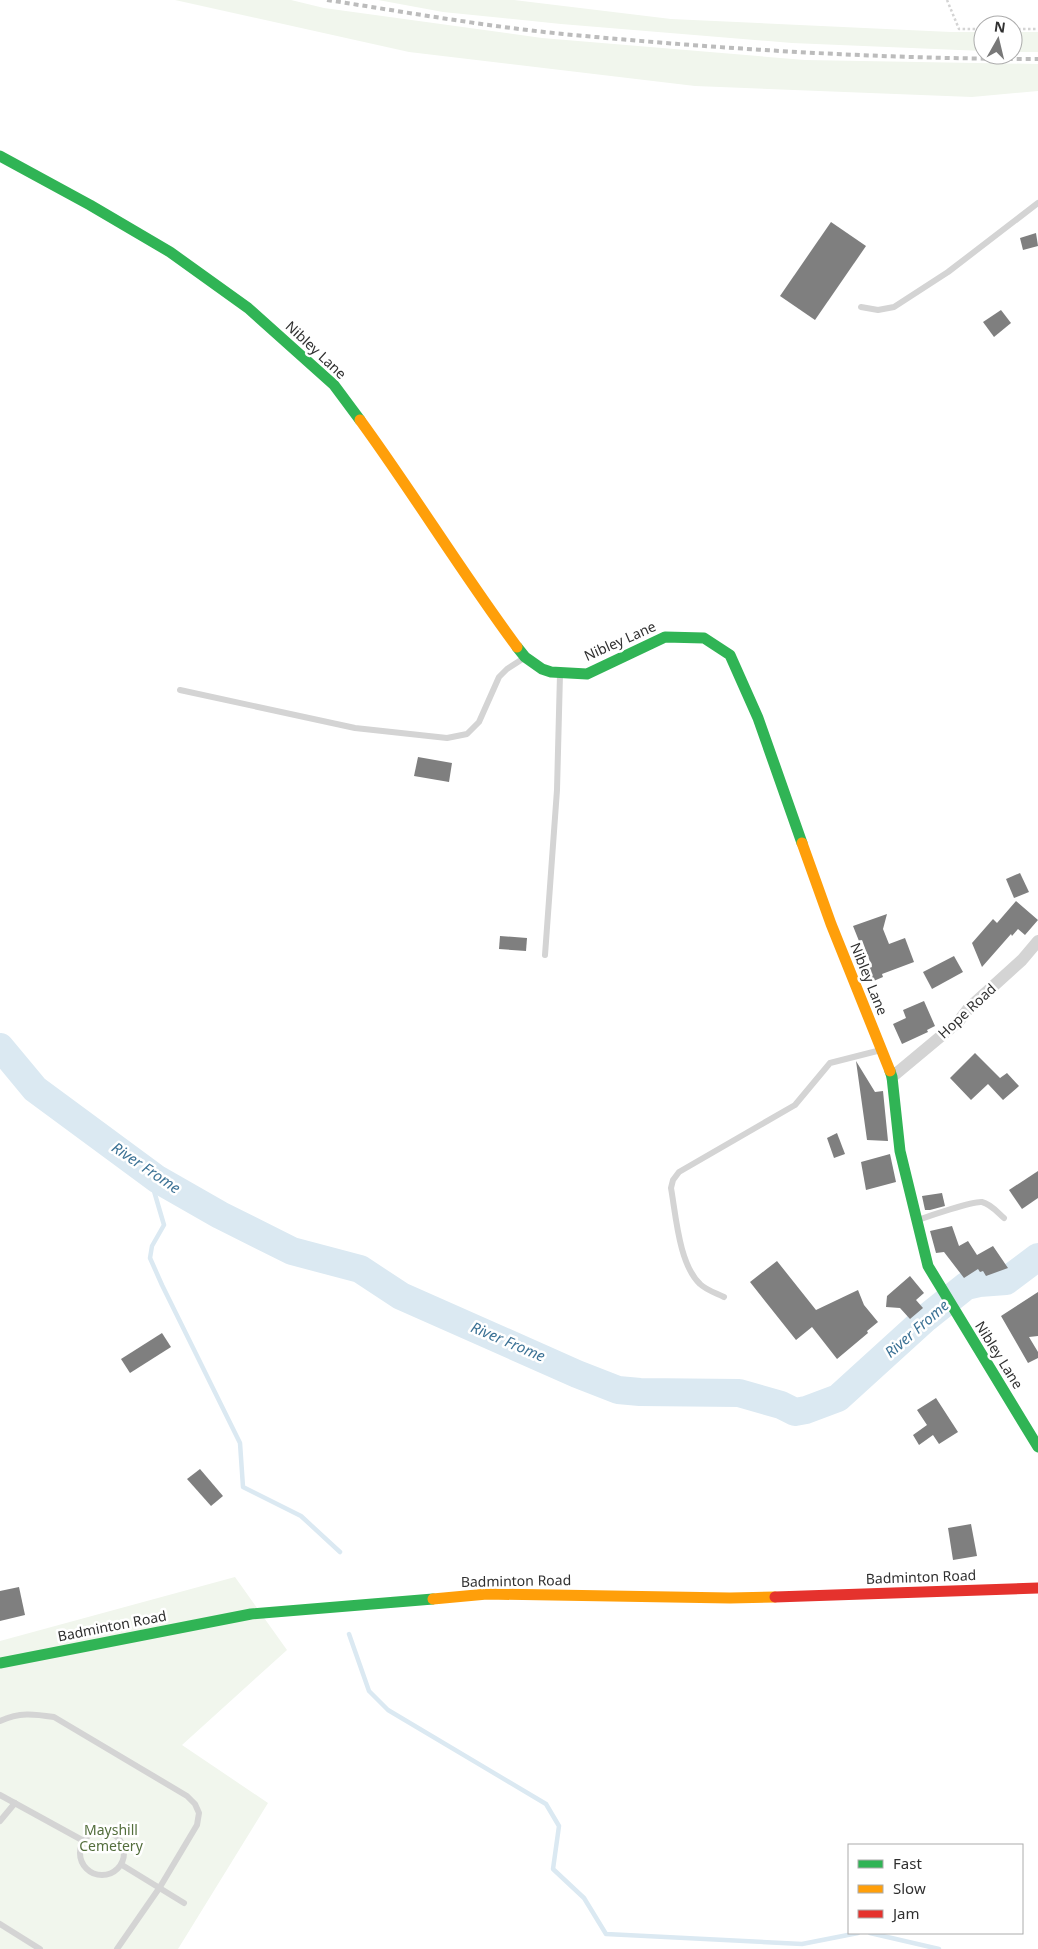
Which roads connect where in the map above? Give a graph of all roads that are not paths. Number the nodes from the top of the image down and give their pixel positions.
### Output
1 (0, 156) edge
2 (1038, 203) edge
3 (861, 307) dead end
4 (525, 657) junction
5 (560, 674) junction
6 (180, 690) dead end
7 (1038, 941) edge
8 (545, 955) dead end
9 (881, 1050) junction
10 (892, 1077) junction
11 (1004, 1218) dead end
12 (917, 1220) junction
13 (724, 1297) dead end
14 (1038, 1447) edge
15 (1038, 1588) edge
16 (0, 1663) edge
17 (0, 1721) edge
18 (0, 1795) edge
19 (15, 1803) junction
20 (0, 1821) edge
21 (82, 1840) junction
22 (122, 1865) junction
23 (160, 1887) junction
24 (184, 1902) dead end
25 (0, 1924) edge
26 (40, 1949) edge
27 (117, 1949) edge

1 - 4 street, Nibley Lane
2 - 3 lane
4 - 5 street, Nibley Lane
4 - 6 lane
5 - 8 lane
5 - 9 street, Nibley Lane
7 - 10 street, Hope Road
9 - 10 street, Nibley Lane
9 - 13 lane
10 - 12 street, Nibley Lane
11 - 12 lane
12 - 14 street, Nibley Lane
15 - 16 street, Badminton Road
17 - 23 lane
18 - 19 lane
19 - 20 lane
19 - 21 lane
21 - 22 lane
21 - 22 lane
22 - 23 lane
23 - 24 lane
23 - 27 lane
25 - 26 lane

